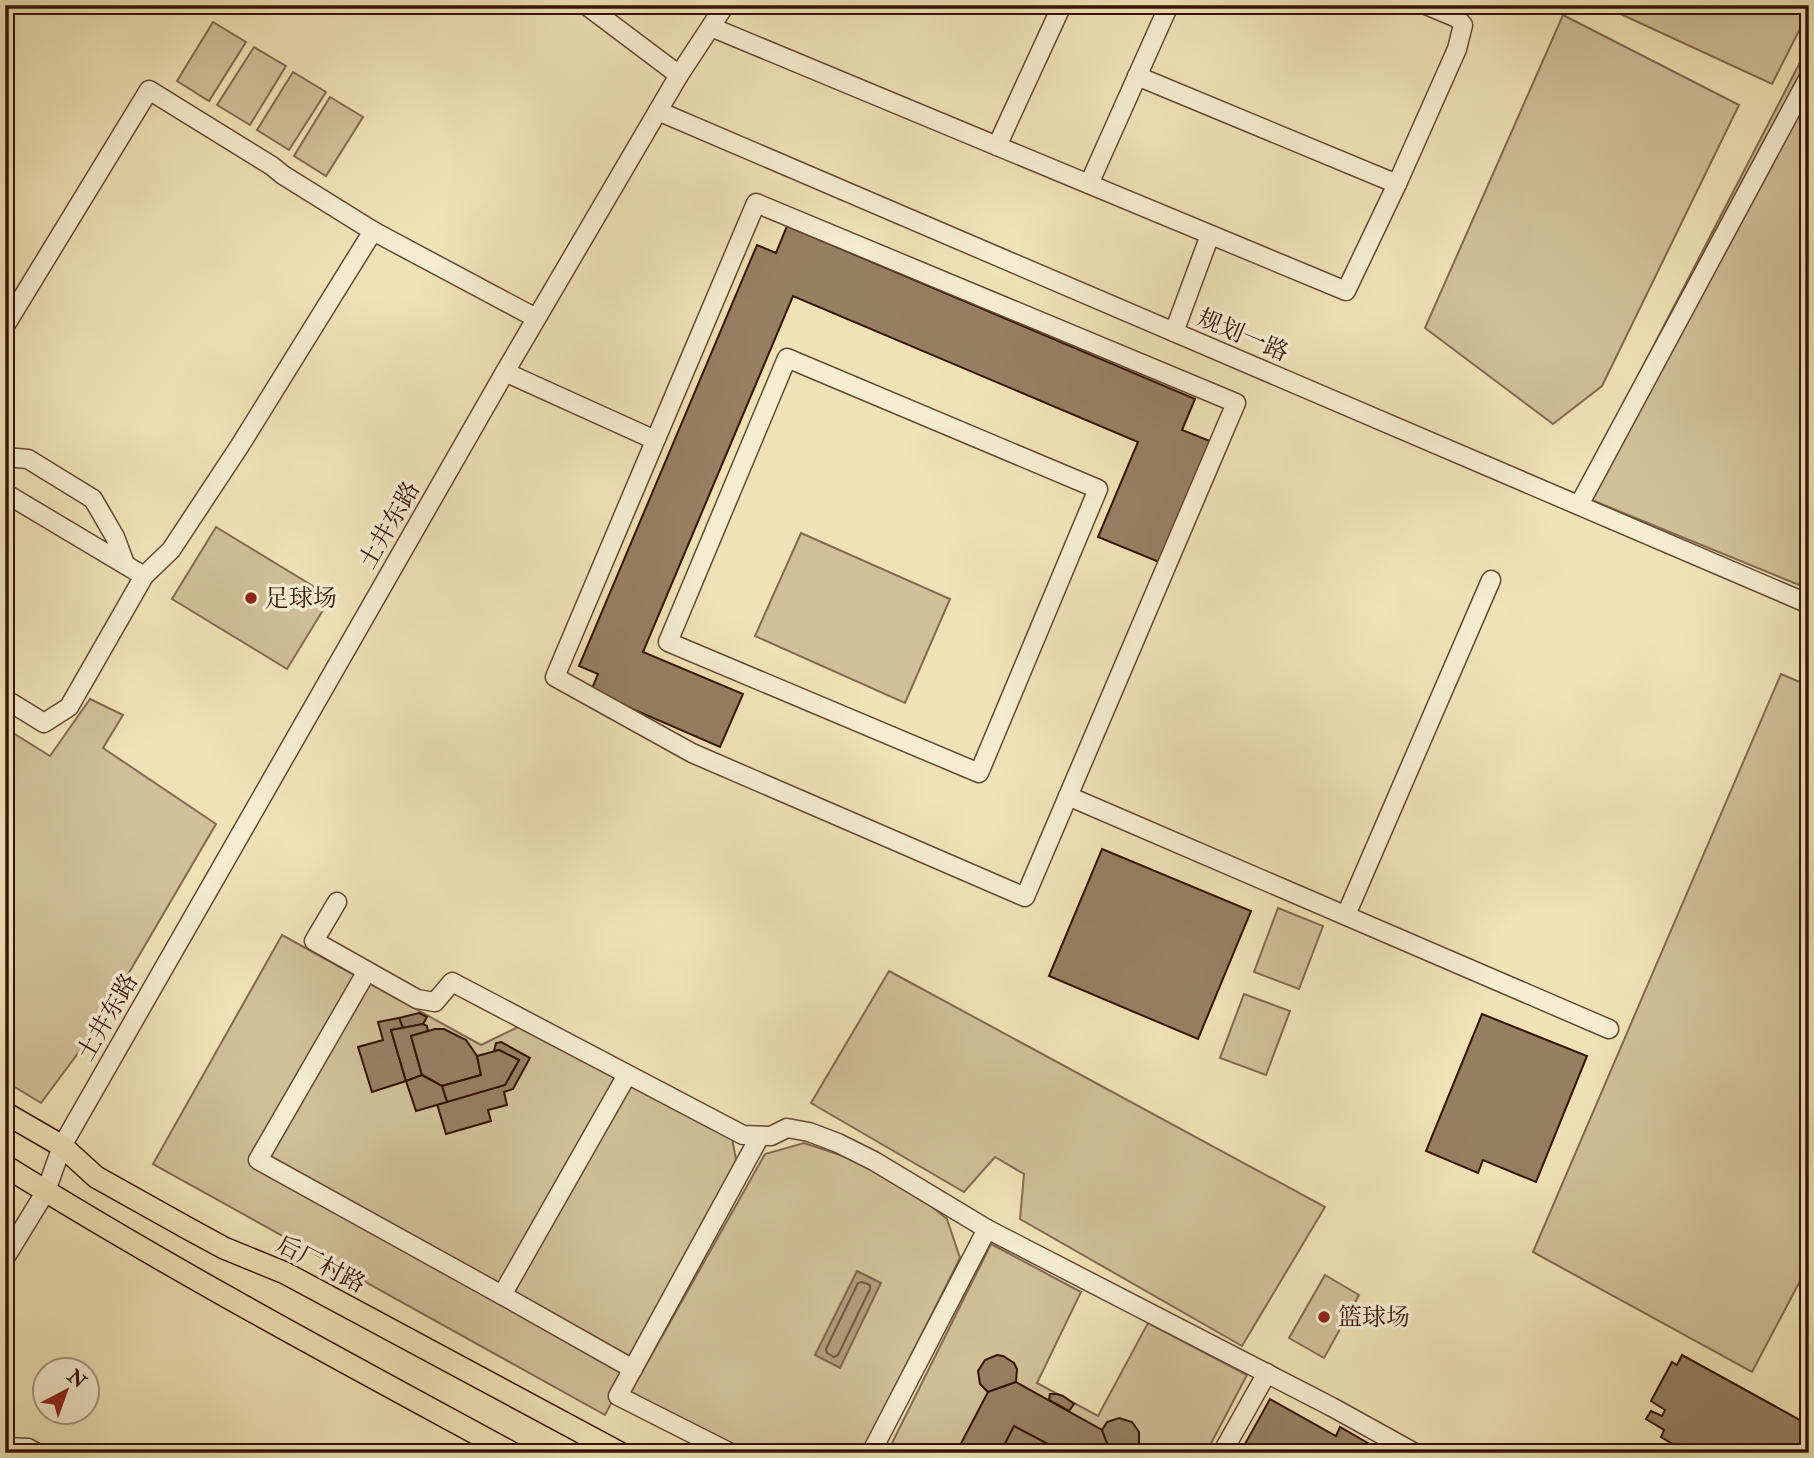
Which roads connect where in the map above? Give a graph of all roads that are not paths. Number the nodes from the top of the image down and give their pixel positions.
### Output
1 (586, 5) edge
2 (725, 5) edge
3 (1062, 5) edge
4 (1169, 5) edge
5 (1426, 5) edge
6 (1460, 12) edge
7 (711, 27) junction
8 (680, 75) junction
9 (1137, 76) junction
10 (1809, 77) edge
11 (658, 111) junction
12 (997, 146) junction
13 (1089, 184) junction
14 (1397, 184) junction
15 (373, 231) junction
16 (1210, 235) junction
17 (536, 318) junction
18 (5, 326) edge
19 (1174, 332) junction
20 (787, 358) joint
21 (505, 372) junction
22 (655, 440) junction
23 (5, 457) edge
24 (5, 493) edge
25 (1579, 505) junction
26 (125, 564) junction
27 (144, 576) junction
28 (1491, 580) dead end
29 (1809, 604) edge
30 (5, 699) edge
31 (1068, 796) junction
32 (337, 902) dead end
33 (1346, 915) junction
34 (367, 971) junction
35 (1609, 1028) dead end
36 (627, 1075) junction
37 (5, 1113) edge
38 (760, 1136) junction
39 (62, 1146) junction
40 (5, 1166) edge
41 (46, 1191) junction
42 (987, 1229) junction
43 (5, 1258) edge
44 (502, 1295) junction
45 (632, 1369) junction
46 (1267, 1373) junction
47 (5, 1447) edge
48 (37, 1453) edge
49 (512, 1453) edge
50 (620, 1453) edge
51 (730, 1453) edge
52 (871, 1453) edge
53 (1222, 1453) edge
54 (1415, 1453) edge

1 - 8 street
2 - 7 street, 土井东路
3 - 12 street
4 - 9 street
5 - 6 street
6 - 14 street
7 - 8 street, 土井东路
7 - 12 street
8 - 11 street, 土井东路
9 - 13 street
9 - 14 street
10 - 25 street
11 - 17 street, 土井东路
11 - 19 street, 规划一路
12 - 13 street
13 - 16 street
14 - 16 street
15 - 17 street
15 - 18 street
15 - 27 street
16 - 19 street
17 - 21 street, 土井东路
19 - 25 street, 规划一路
20 - 20 street
21 - 22 street
21 - 39 street, 土井东路
22 - 31 street
22 - 31 street
23 - 26 street
24 - 26 street
25 - 29 street, 规划一路
26 - 27 street
27 - 30 street
28 - 33 street
31 - 33 street
32 - 34 street
33 - 35 street
34 - 36 street
34 - 44 street
36 - 38 street
36 - 44 street
37 - 39 main road, 后厂村路
38 - 42 street
38 - 45 street
39 - 41 street, 土井东路
39 - 50 main road, 后厂村路
40 - 41 main road
41 - 43 street, 土井东路
41 - 49 main road
42 - 46 street
42 - 52 street
44 - 45 street
45 - 51 street
46 - 53 street
46 - 54 street
47 - 48 street

